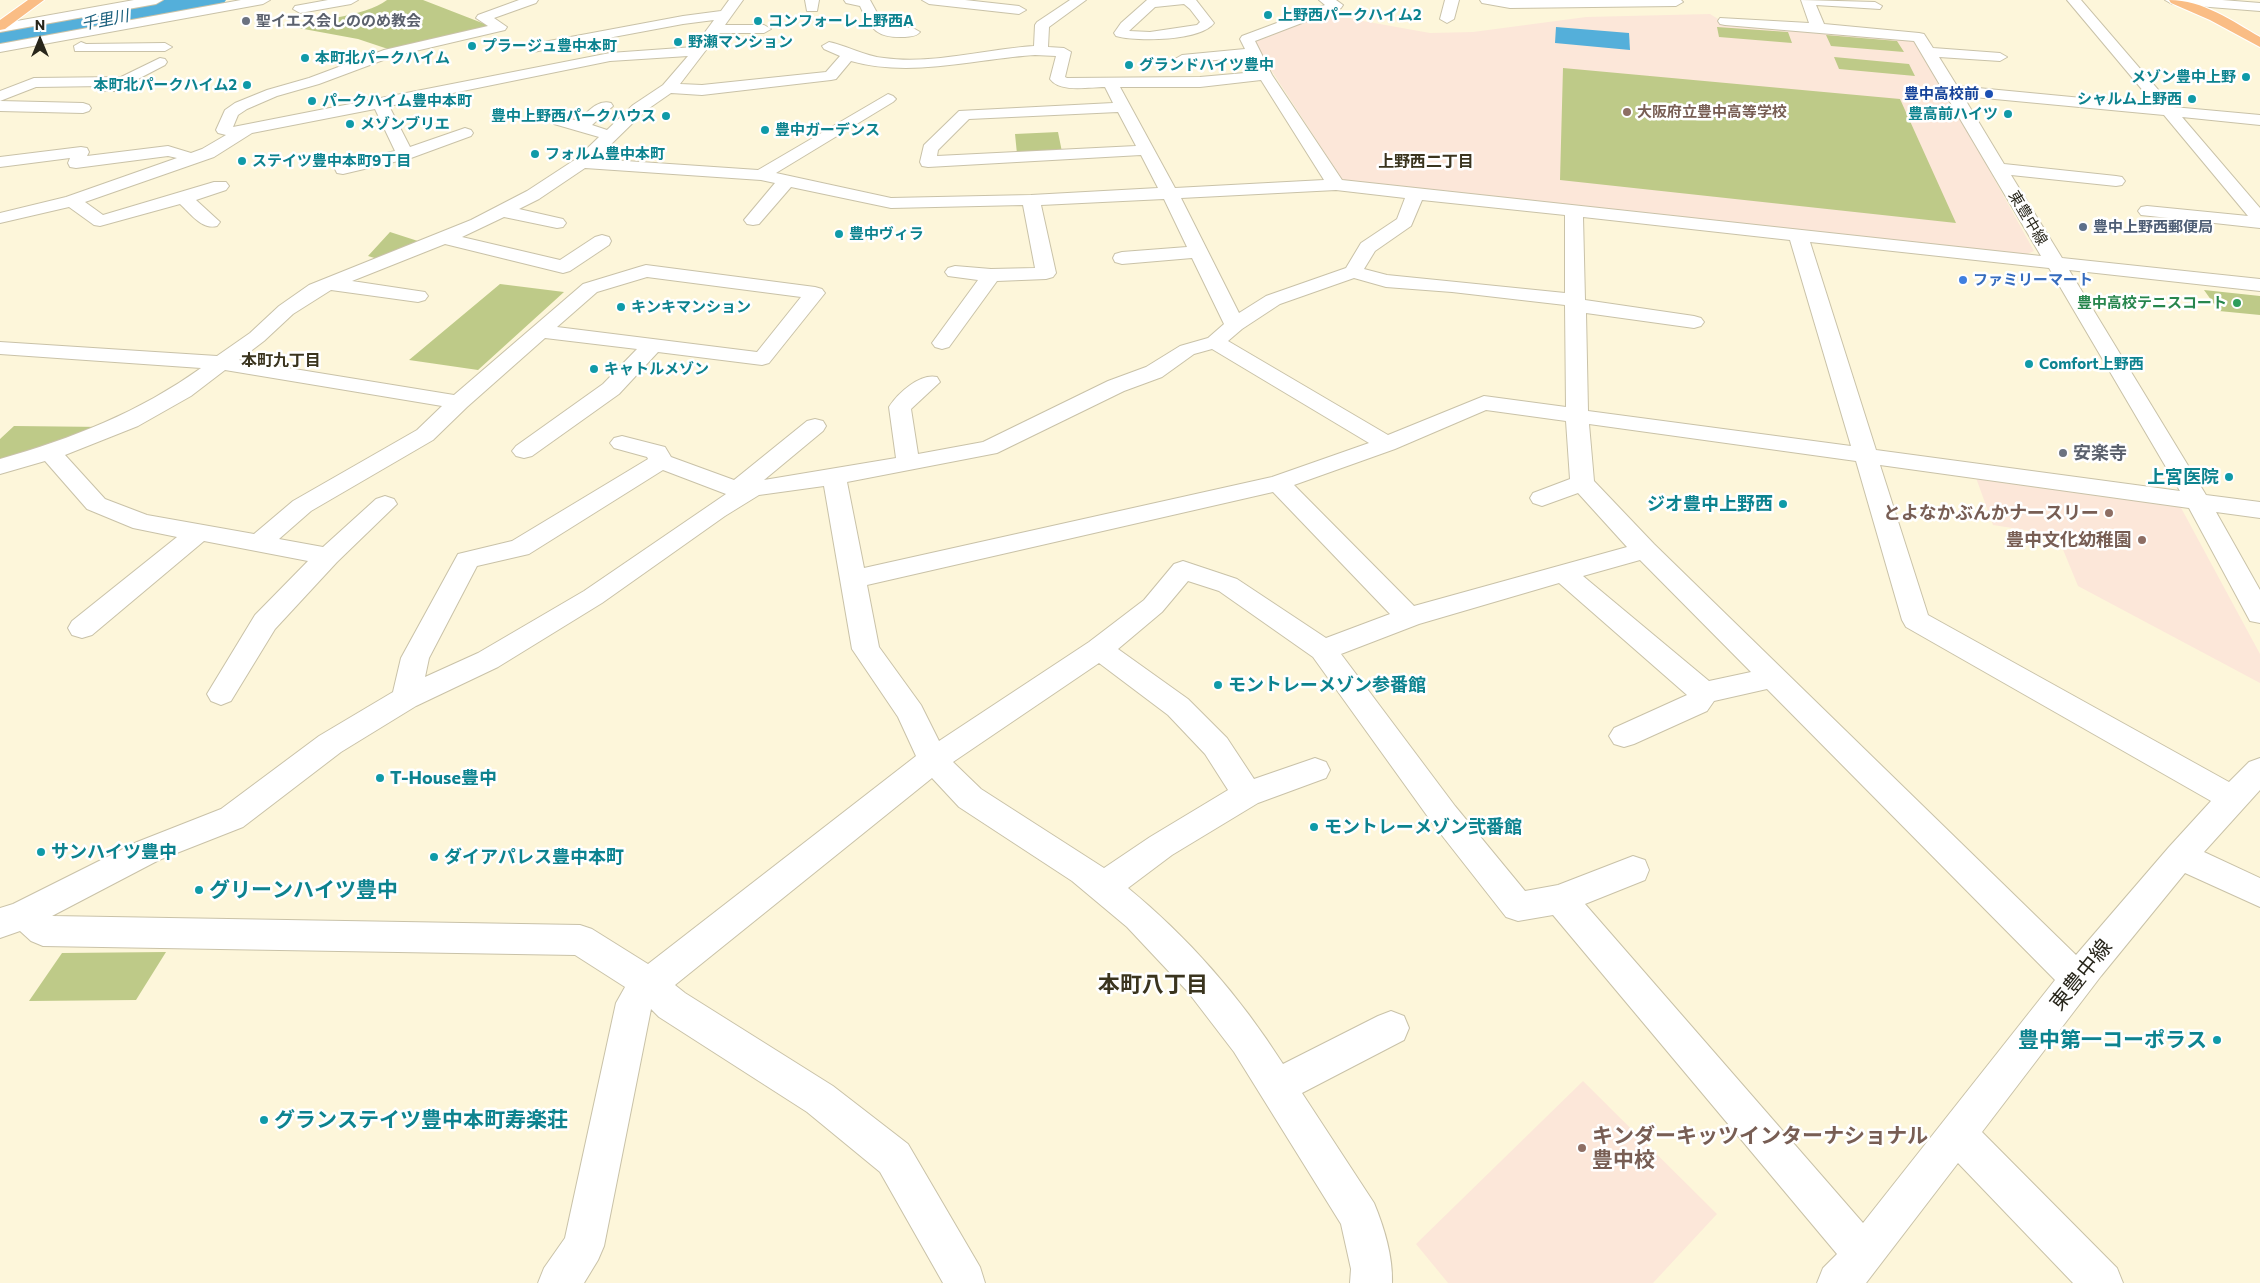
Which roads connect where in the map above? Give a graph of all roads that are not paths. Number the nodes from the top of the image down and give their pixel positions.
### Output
1 (37, 0) edge
2 (156, 0) edge
3 (263, 0) edge
4 (351, 0) edge
5 (531, 0) edge
6 (736, 0) edge
7 (851, 0) edge
8 (929, 0) edge
9 (1079, 0) edge
10 (1189, 0) edge
11 (1326, 0) edge
12 (1452, 0) edge
13 (1487, 0) edge
14 (1808, 0) edge
15 (2074, 0) edge
16 (2172, 0) edge
17 (2177, 0) edge
18 (330, 2) edge
19 (1598, 2) edge
20 (1676, 2) dead end
21 (2218, 2) edge
22 (978, 5) junction
23 (1875, 6) dead end
24 (2260, 6) edge
25 (300, 9) dead end
26 (1019, 10) dead end
27 (724, 15) junction
28 (2215, 17) junction
29 (1447, 19) dead end
30 (961, 20) dead end
31 (1725, 21) dead end
32 (0, 27) edge
33 (1818, 28) junction
34 (714, 29) junction
35 (764, 29) dead end
36 (92, 32) junction
37 (913, 32) dead end
38 (2260, 43) edge
39 (829, 46) dead end
40 (0, 48) edge
41 (1041, 49) junction
42 (698, 51) junction
43 (1254, 52) junction
44 (1929, 52) junction
45 (847, 56) junction
46 (2000, 57) dead end
47 (1182, 59) dead end
48 (1265, 75) junction
49 (543, 76) junction
50 (1111, 84) junction
51 (668, 88) junction
52 (1952, 90) junction
53 (0, 96) edge
54 (888, 99) dead end
55 (380, 103) junction
56 (0, 106) edge
57 (605, 106) dead end
58 (1122, 107) junction
59 (83, 108) dead end
60 (2168, 111) junction
61 (2260, 120) edge
62 (560, 121) dead end
63 (581, 127) junction
64 (249, 128) junction
65 (464, 134) dead end
66 (612, 136) junction
67 (1147, 150) junction
68 (405, 154) junction
69 (194, 158) junction
70 (0, 162) edge
71 (582, 163) junction
72 (1998, 168) junction
73 (343, 169) dead end
74 (761, 175) junction
75 (786, 181) junction
76 (2116, 181) dead end
77 (937, 182) junction
78 (1336, 184) junction
79 (220, 186) dead end
80 (1169, 192) junction
81 (1416, 193) junction
82 (183, 198) junction
83 (1031, 200) junction
84 (72, 201) junction
85 (1574, 210) junction
86 (502, 211) junction
87 (2147, 211) dead end
88 (0, 218) edge
89 (2260, 219) edge
90 (753, 220) dead end
91 (211, 222) dead end
92 (557, 223) dead end
93 (2260, 223) edge
94 (1798, 234) junction
95 (445, 238) junction
96 (602, 241) dead end
97 (1198, 252) junction
98 (1122, 258) dead end
99 (2054, 262) junction
100 (955, 272) dead end
101 (1353, 272) junction
102 (990, 275) junction
103 (329, 284) junction
104 (2260, 285) edge
105 (418, 296) dead end
106 (1575, 303) junction
107 (1694, 322) dead end
108 (1235, 325) junction
109 (541, 331) junction
110 (1215, 342) junction
111 (942, 343) dead end
112 (653, 345) junction
113 (0, 348) edge
114 (220, 363) junction
115 (928, 382) dead end
116 (459, 402) junction
117 (1577, 415) junction
118 (814, 426) dead end
119 (622, 443) dead end
120 (1387, 444) junction
121 (524, 451) dead end
122 (48, 452) junction
123 (1866, 455) junction
124 (661, 461) junction
125 (908, 463) junction
126 (0, 467) edge
127 (834, 477) junction
128 (1278, 483) junction
129 (1582, 483) junction
130 (741, 491) junction
131 (1542, 498) dead end
132 (2198, 502) junction
133 (385, 504) dead end
134 (2260, 510) edge
135 (199, 532) junction
136 (259, 543) junction
137 (1645, 550) junction
138 (328, 556) junction
139 (1564, 573) junction
140 (854, 579) junction
141 (2260, 614) edge
142 (1409, 617) junction
143 (82, 628) dead end
144 (1099, 649) junction
145 (1323, 650) junction
146 (1774, 677) junction
147 (1704, 693) junction
148 (221, 694) dead end
149 (406, 698) junction
150 (1624, 736) dead end
151 (933, 760) junction
152 (1315, 770) dead end
153 (2260, 770) edge
154 (1247, 794) junction
155 (2232, 798) junction
156 (2180, 856) junction
157 (1633, 870) dead end
158 (1103, 887) junction
159 (2260, 893) edge
160 (1560, 899) junction
161 (12, 918) edge
162 (2076, 978) junction
163 (649, 984) junction
164 (1391, 1028) dead end
165 (1276, 1086) junction
166 (1957, 1134) junction
167 (1864, 1255) junction
168 (965, 1282) edge
169 (559, 1283) edge
170 (1371, 1283) edge
171 (1838, 1283) edge
172 (2102, 1283) edge

1 - 32 main road
2 - 32 street
3 - 36 street
4 - 18 street
5 - 64 street
6 - 27 street
7 - 37 street
8 - 22 street
9 - 41 street
10 - 10 street
11 - 43 street
12 - 29 street
13 - 19 street
14 - 23 street
14 - 33 street
15 - 60 street
16 - 17 street
17 - 21 street
17 - 28 main road
18 - 25 street
19 - 20 street
21 - 24 street
21 - 28 street
22 - 26 street
22 - 30 street
27 - 34 street
27 - 49 street
28 - 38 main road
31 - 33 street
33 - 44 street, 東豊中線
34 - 35 street
34 - 42 street
36 - 40 street
36 - 53 street
39 - 45 street
41 - 45 street
41 - 50 street
42 - 49 street
42 - 51 street
43 - 47 street
43 - 48 street
44 - 46 street
44 - 52 street, 東豊中線
45 - 51 street
48 - 50 street
48 - 78 street
49 - 55 street
50 - 58 street
51 - 66 street
52 - 60 street
52 - 72 street, 東豊中線
54 - 74 street
55 - 64 street
55 - 68 street
56 - 59 street
57 - 63 street
58 - 67 street
58 - 77 street
60 - 61 street
60 - 89 street
62 - 63 street
63 - 66 street
64 - 69 street
65 - 68 street
66 - 71 street
67 - 77 street
67 - 80 street
68 - 73 street
69 - 70 street
69 - 84 street
71 - 74 street
71 - 86 street
72 - 76 street
72 - 99 street, 東豊中線
74 - 75 street
75 - 77 street
75 - 90 street
77 - 83 street
78 - 80 street
78 - 81 street
79 - 82 street
80 - 83 street
80 - 97 street
81 - 85 street
81 - 101 street
82 - 84 street
82 - 91 street
83 - 102 street
84 - 88 street
85 - 94 street
85 - 106 street
86 - 92 street
86 - 95 street
87 - 93 street
94 - 99 street
94 - 123 street
95 - 96 street
95 - 103 street
97 - 98 street
97 - 108 street
99 - 104 street
99 - 132 street, 東豊中線
100 - 102 street
101 - 106 street
101 - 108 street
102 - 111 street
103 - 105 street
103 - 114 street
106 - 107 street
106 - 117 street
108 - 110 street
109 - 112 street
109 - 112 street
109 - 116 street
110 - 120 street
110 - 125 street
112 - 121 street
113 - 114 street
114 - 116 street
114 - 122 street
115 - 125 street
116 - 136 street
117 - 120 street
117 - 123 street
117 - 129 street
118 - 130 street
119 - 124 street
120 - 128 street
122 - 126 street
122 - 135 street
123 - 132 street
123 - 155 street
124 - 130 street
124 - 149 street
125 - 127 street
127 - 130 street
127 - 140 street
128 - 140 street
128 - 142 street
129 - 131 street
129 - 137 street
130 - 149 street
132 - 134 street
132 - 141 street, 東豊中線
133 - 138 street
135 - 136 street
135 - 143 street
136 - 138 street
137 - 139 street
137 - 146 street
138 - 148 street
139 - 142 street
139 - 147 street
140 - 151 street
142 - 145 street
144 - 145 street
144 - 151 street
144 - 154 street
145 - 160 street
146 - 147 street
146 - 162 street
147 - 150 street
149 - 161 street
151 - 158 street
151 - 163 street
152 - 154 street
153 - 155 street, 東豊中線
154 - 158 street
155 - 156 street, 東豊中線
156 - 159 street
156 - 162 street, 東豊中線
157 - 160 street
158 - 165 street
160 - 167 street
161 - 163 street
162 - 166 street, 東豊中線
163 - 168 street
163 - 169 street
164 - 165 street
165 - 170 street
166 - 167 street, 東豊中線
166 - 172 street
167 - 171 street, 東豊中線

